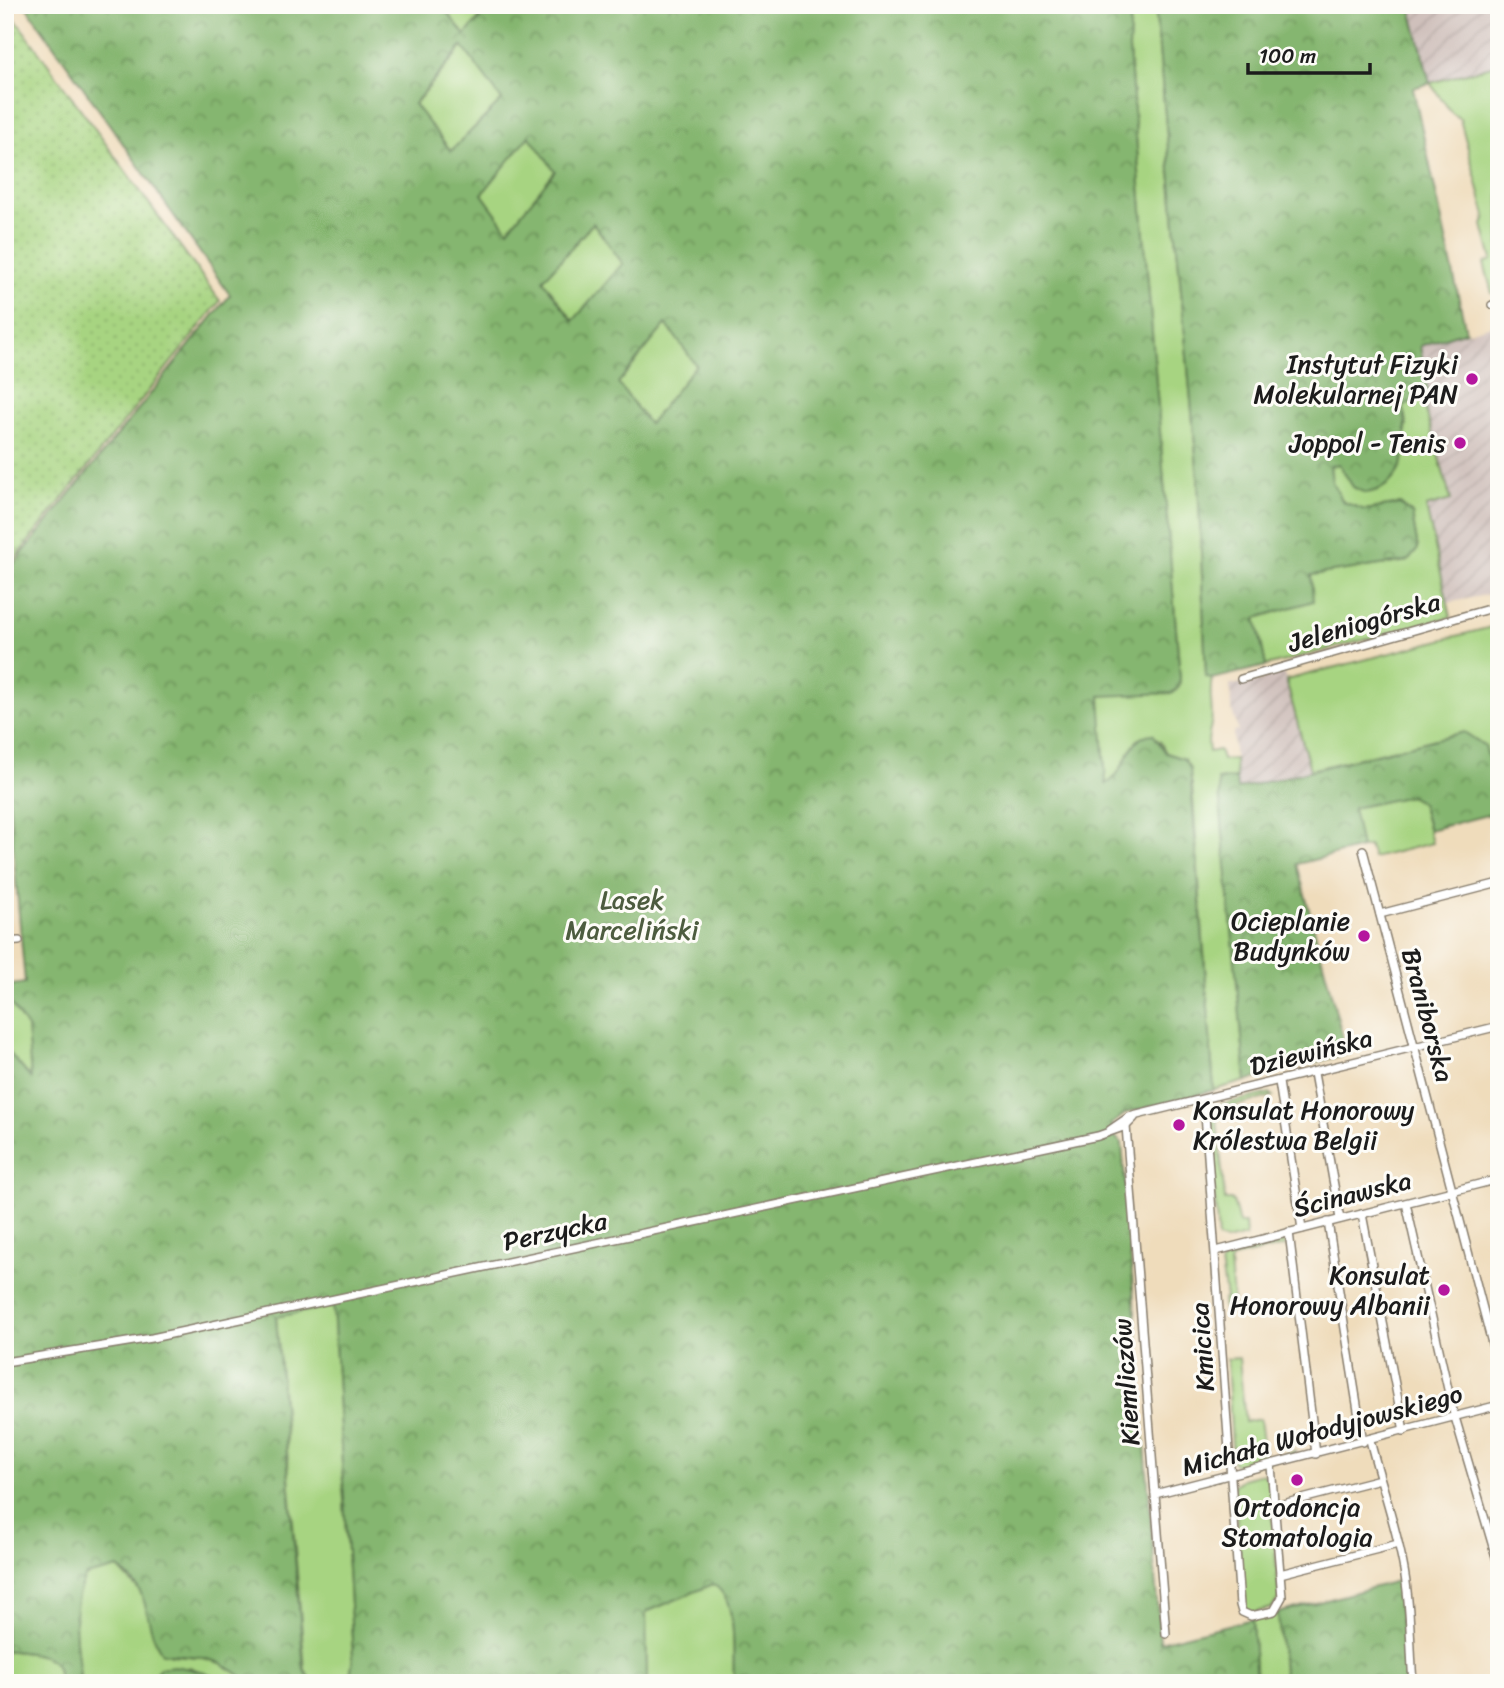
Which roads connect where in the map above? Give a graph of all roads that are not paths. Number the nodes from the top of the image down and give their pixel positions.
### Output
1 (1499, 606) edge
2 (1241, 679) dead end
3 (1363, 850) dead end
4 (1499, 883) edge
5 (1380, 914) junction
6 (19, 941) dead end
7 (5, 942) edge
8 (1499, 1026) edge
9 (1415, 1048) junction
10 (1314, 1073) junction
11 (1279, 1082) junction
12 (1204, 1100) junction
13 (1133, 1118) junction
14 (1126, 1126) junction
15 (1110, 1130) junction
16 (1499, 1179) edge
17 (1451, 1191) junction
18 (1406, 1203) junction
19 (1363, 1214) junction
20 (1340, 1219) junction
21 (1328, 1222) junction
22 (1303, 1228) junction
23 (1289, 1232) junction
24 (1216, 1251) junction
25 (5, 1362) edge
26 (1499, 1370) edge
27 (1499, 1405) edge
28 (1455, 1417) junction
29 (1404, 1431) junction
30 (1366, 1441) junction
31 (1316, 1454) junction
32 (1271, 1466) junction
33 (1230, 1476) junction
34 (1380, 1479) junction
35 (1155, 1494) junction
36 (1275, 1506) junction
37 (1398, 1544) junction
38 (1496, 1552) edge
39 (1499, 1567) edge
40 (1280, 1574) junction
41 (1166, 1634) dead end
42 (1413, 1683) edge

1 - 2 street, Jeleniogórska
3 - 5 street, Braniborska
4 - 5 street
5 - 9 street, Braniborska
6 - 7 street
8 - 9 street, Dziewińska
9 - 10 street, Dziewińska
9 - 17 street, Braniborska
10 - 11 street, Dziewińska
10 - 20 street
11 - 12 street, Dziewińska
11 - 22 street
12 - 13 street, Dziewińska
12 - 24 street, Kmicica
13 - 14 street
13 - 15 street, Dziewińska
14 - 15 street
14 - 35 street, Kiemliczów
15 - 25 street, Perzycka
16 - 17 street, Ścinawska
17 - 18 street, Ścinawska
17 - 26 street, Braniborska
18 - 19 street, Ścinawska
18 - 28 street
19 - 20 street, Ścinawska
19 - 29 street
20 - 21 street, Ścinawska
21 - 22 street, Ścinawska
21 - 30 street
22 - 23 street, Ścinawska
23 - 24 street, Ścinawska
23 - 31 street
24 - 33 street, Kmicica
27 - 28 street, Michała Wołodyjowskiego
28 - 29 street, Michała Wołodyjowskiego
28 - 38 street
29 - 30 street, Michała Wołodyjowskiego
30 - 31 street, Michała Wołodyjowskiego
30 - 34 street
31 - 32 street, Michała Wołodyjowskiego
32 - 33 street, Michała Wołodyjowskiego
32 - 36 street
33 - 35 street, Michała Wołodyjowskiego
33 - 40 street, Kmicica
34 - 36 street
34 - 37 street
35 - 41 street, Kiemliczów
36 - 40 street
37 - 40 street
37 - 42 street
38 - 39 street

